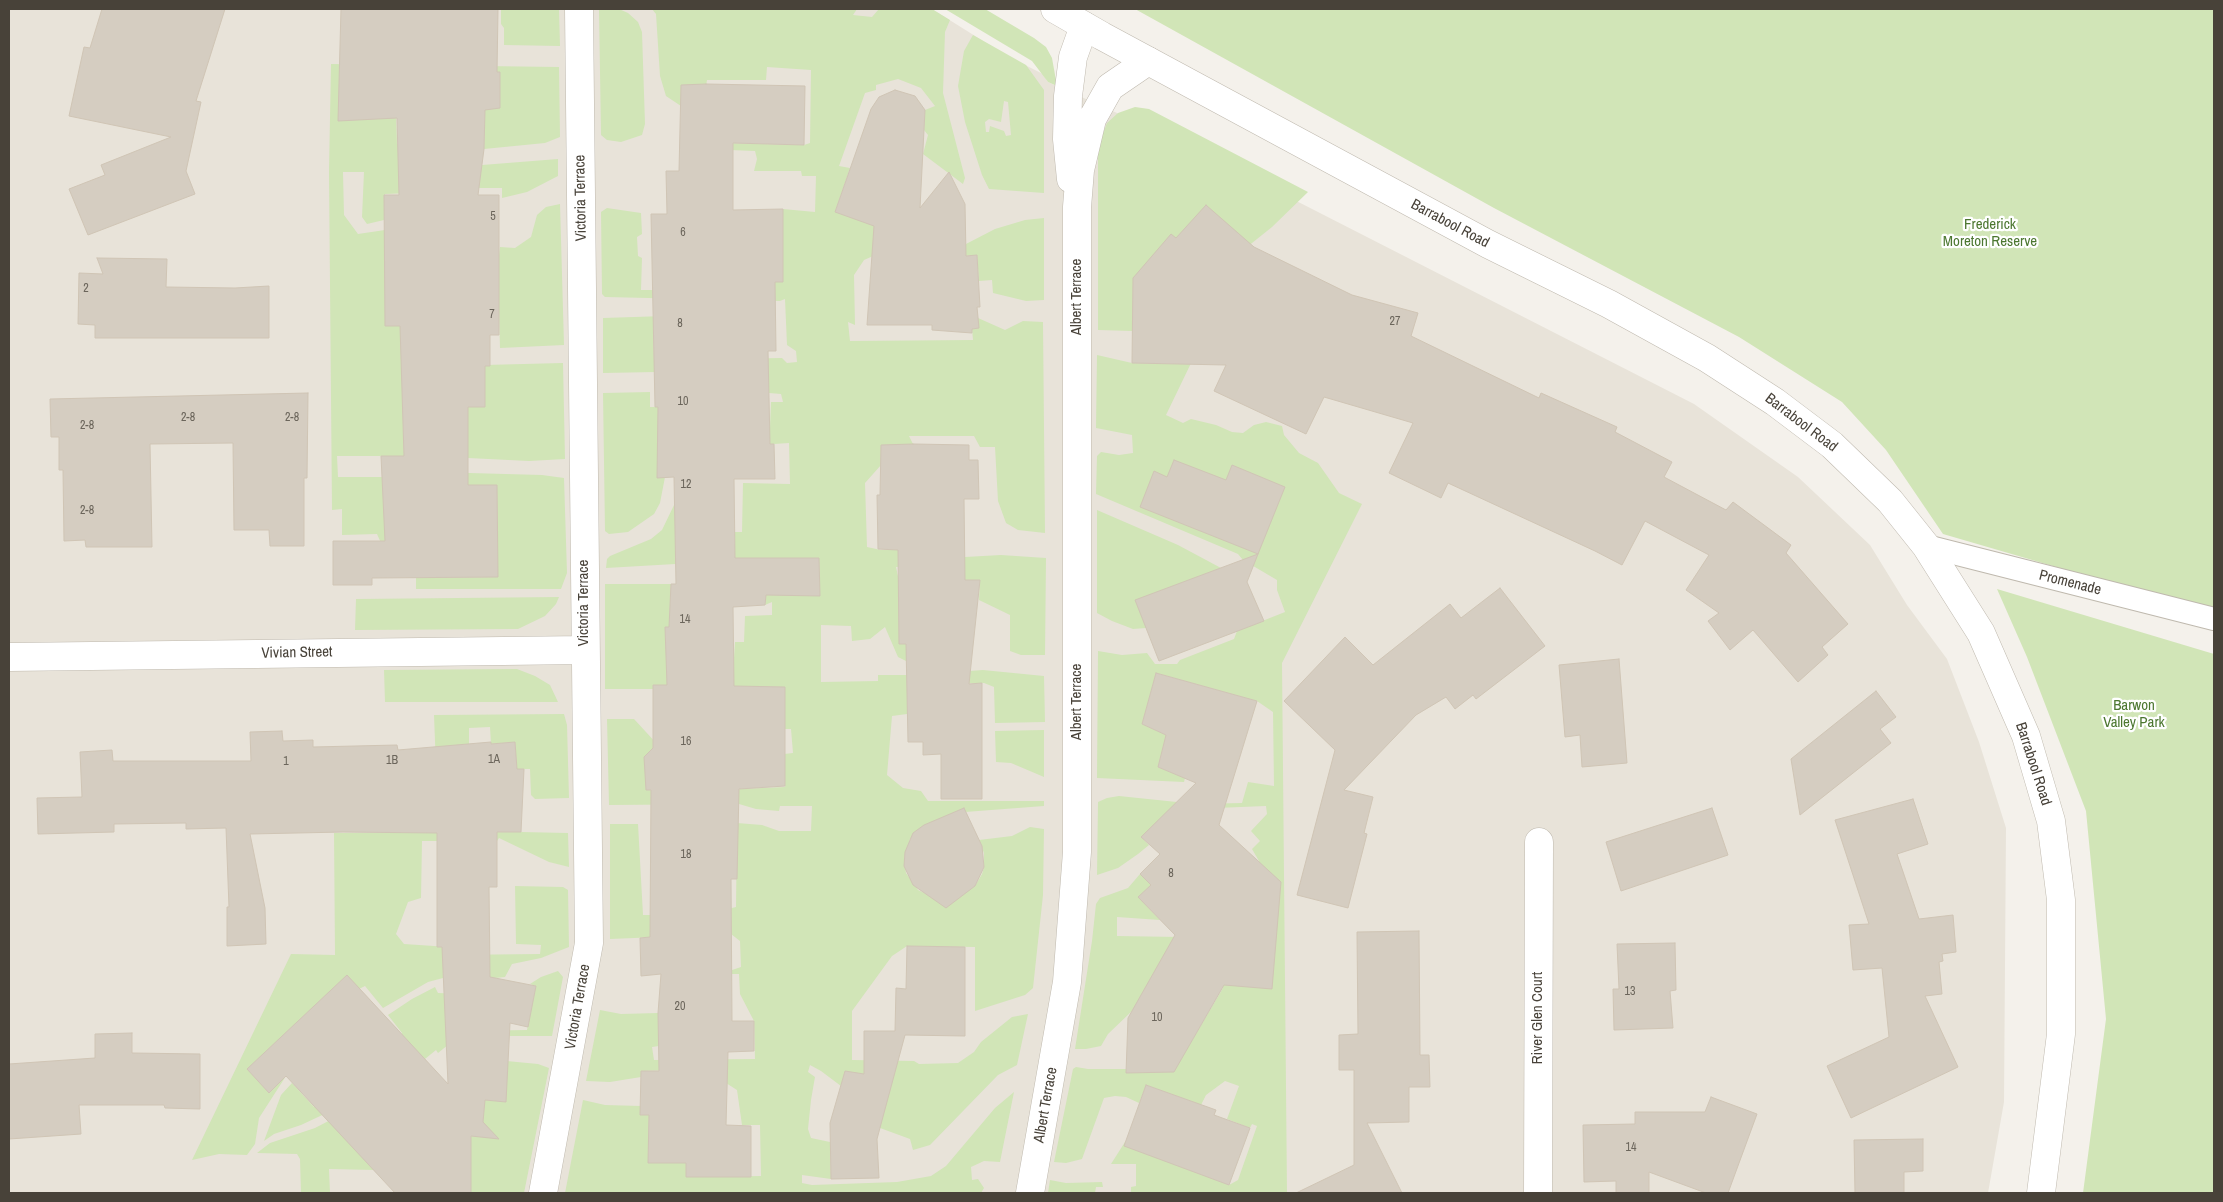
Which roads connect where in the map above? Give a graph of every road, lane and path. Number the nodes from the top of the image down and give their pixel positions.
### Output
1 (579, 9) edge
2 (1055, 9) edge
3 (1084, 26) junction
4 (1148, 61) junction
5 (1077, 207) junction
6 (1926, 546) junction
7 (2214, 619) edge
8 (585, 650) junction
9 (9, 656) edge
10 (1539, 842) dead end
11 (543, 1193) edge
12 (1030, 1193) edge
13 (1538, 1193) edge
14 (2041, 1193) edge

1 - 8 street, Victoria Terrace
2 - 3 street, Barrabool Road
3 - 4 street, Barrabool Road
3 - 5 street, Albert Terrace
4 - 5 street, Albert Terrace
4 - 6 street, Barrabool Road
5 - 12 street, Albert Terrace
6 - 7 lane, Promenade
6 - 14 street, Barrabool Road
8 - 9 street, Vivian Street
8 - 11 street, Victoria Terrace
10 - 13 street, River Glen Court

